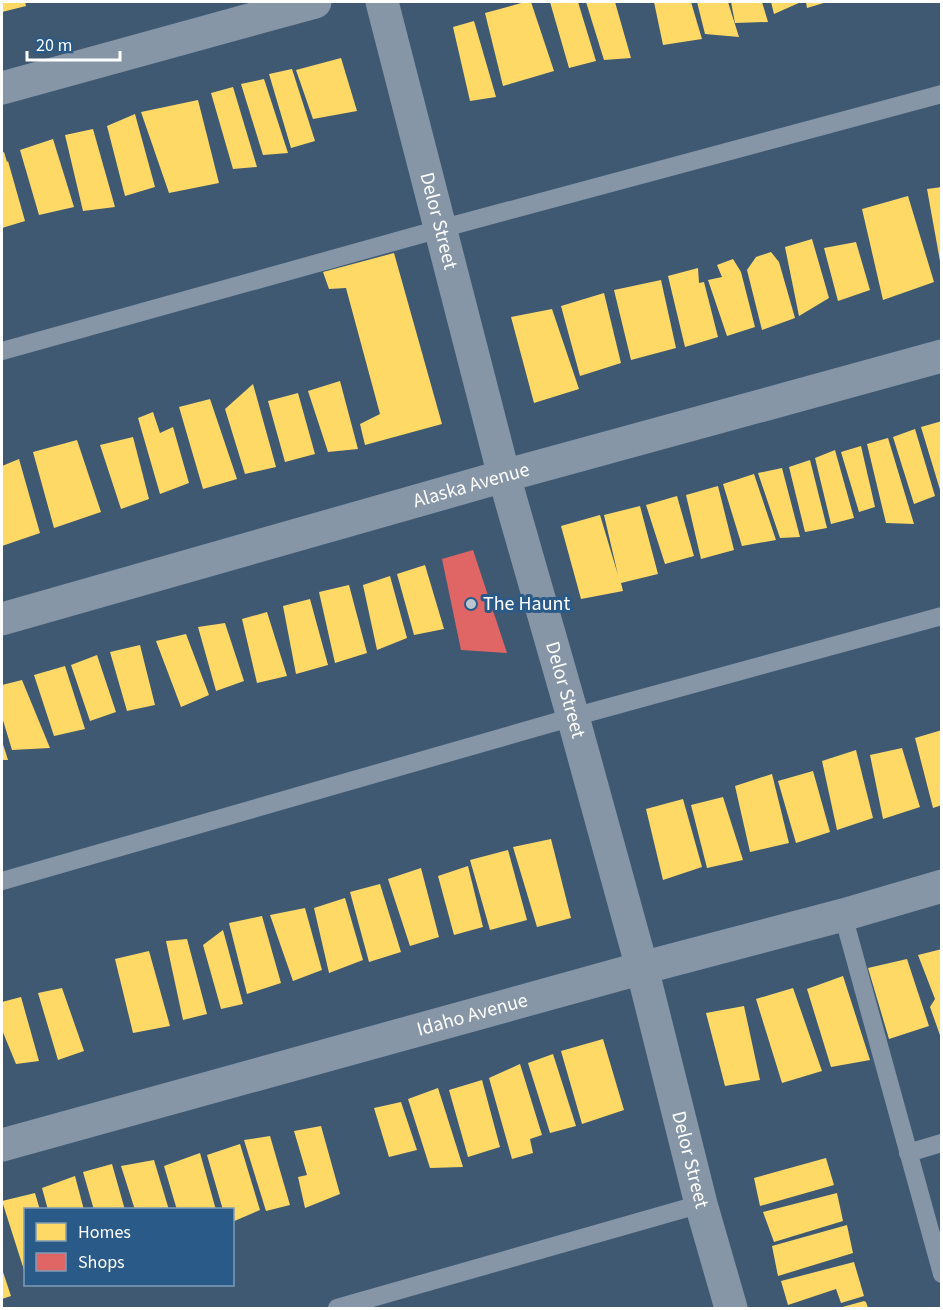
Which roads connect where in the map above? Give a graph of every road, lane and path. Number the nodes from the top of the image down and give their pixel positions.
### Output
1 (315, 2) edge
2 (382, 2) edge
3 (2, 88) edge
4 (942, 94) edge
5 (440, 229) junction
6 (2, 351) edge
7 (942, 356) edge
8 (504, 476) junction
9 (942, 616) edge
10 (2, 619) edge
11 (573, 717) junction
12 (2, 881) edge
13 (942, 886) edge
14 (843, 915) junction
15 (642, 968) junction
16 (942, 1143) edge
17 (2, 1144) edge
18 (908, 1153) junction
19 (701, 1204) junction
20 (942, 1274) edge
21 (337, 1308) edge
22 (730, 1308) edge

1 - 3 street
2 - 5 street, Delor Street
4 - 5 lane
5 - 6 lane
5 - 8 street, Delor Street
7 - 8 street, Alaska Avenue
8 - 10 street, Alaska Avenue
8 - 11 street, Delor Street
9 - 11 lane
11 - 12 lane
11 - 15 street, Delor Street
13 - 14 street, Idaho Avenue
14 - 15 street, Idaho Avenue
14 - 18 lane
15 - 17 street, Idaho Avenue
15 - 19 street, Delor Street
16 - 18 lane
18 - 20 lane
19 - 21 lane
19 - 22 street, Delor Street

